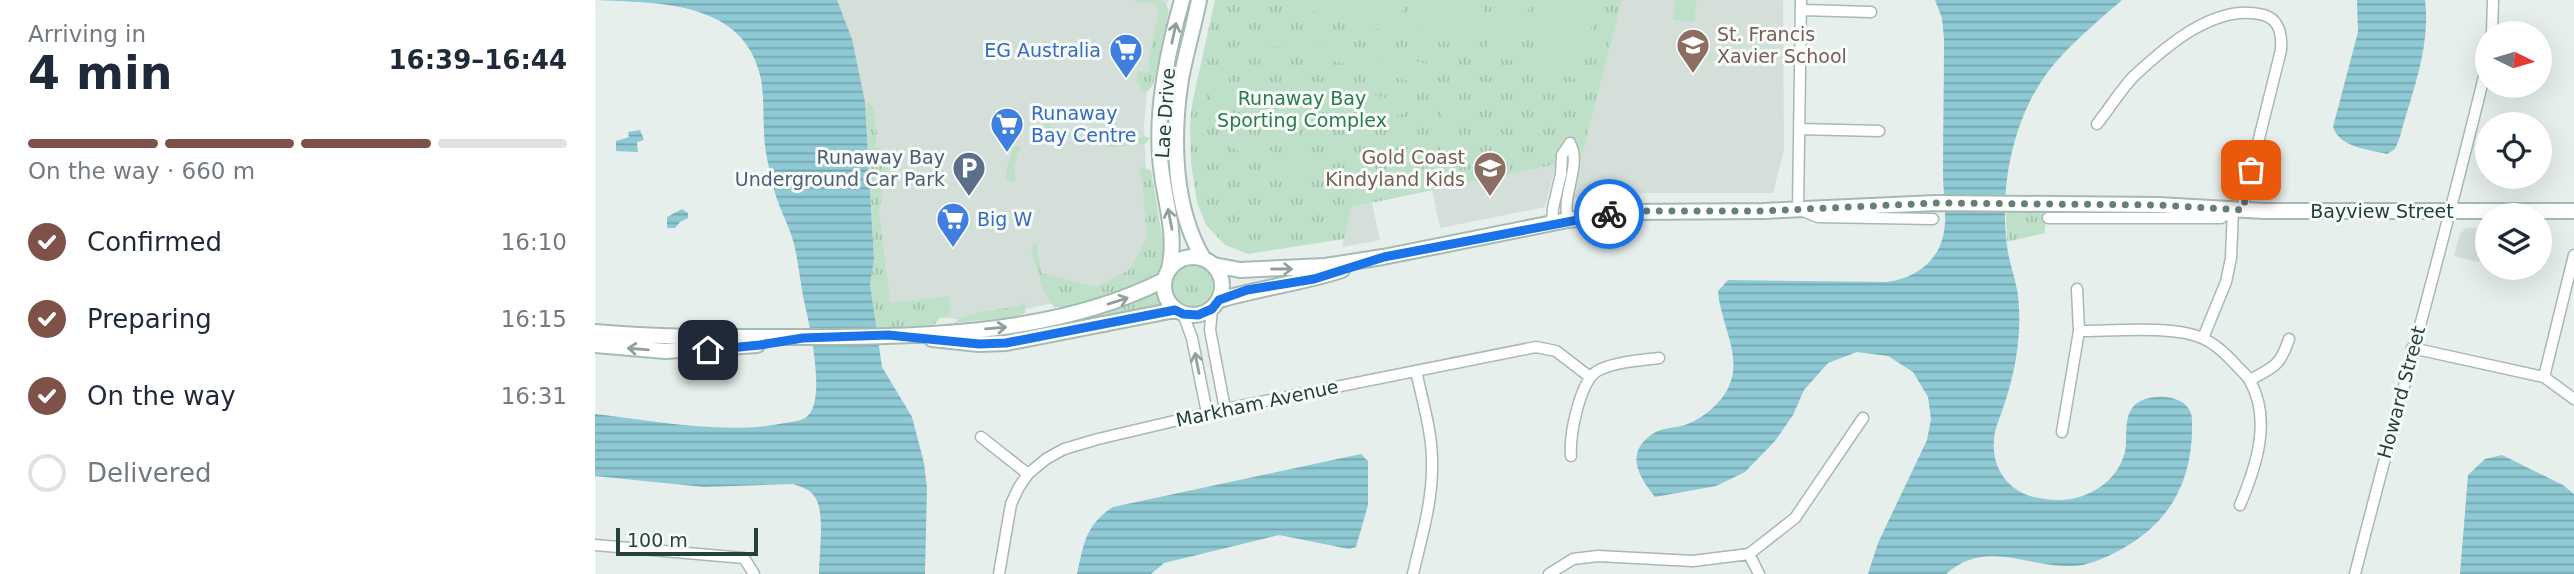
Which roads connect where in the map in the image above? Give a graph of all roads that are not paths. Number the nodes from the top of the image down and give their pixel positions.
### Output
1 (1182, 0) edge
2 (1199, 0) edge
3 (2493, 0) edge
4 (1801, 5) edge
5 (1871, 12) dead end
6 (2493, 21) edge
7 (2479, 98) edge
8 (2097, 124) dead end
9 (1799, 129) junction
10 (1879, 131) dead end
11 (1159, 149) junction
12 (1178, 163) junction
13 (1798, 209) junction
14 (2238, 209) junction
15 (2574, 211) edge
16 (2451, 212) junction
17 (2048, 218) dead end
18 (1933, 219) dead end
19 (1568, 220) junction
20 (1552, 223) junction
21 (2574, 255) edge
22 (1384, 257) junction
23 (1209, 262) junction
24 (1167, 275) junction
25 (2077, 289) dead end
26 (1215, 304) junction
27 (1179, 312) junction
28 (2079, 331) junction
29 (595, 332) edge
30 (888, 335) junction
31 (2203, 338) junction
32 (2288, 339) dead end
33 (707, 344) junction
34 (595, 345) edge
35 (2412, 348) junction
36 (1658, 358) dead end
37 (1416, 371) junction
38 (1590, 377) junction
39 (2544, 377) junction
40 (2250, 380) junction
41 (2574, 399) edge
42 (1225, 409) junction
43 (1207, 413) junction
44 (1863, 418) dead end
45 (2062, 432) dead end
46 (981, 437) dead end
47 (1571, 456) dead end
48 (1028, 474) junction
49 (2240, 505) dead end
50 (595, 545) edge
51 (1749, 554) junction
52 (754, 574) edge
53 (999, 574) edge
54 (1413, 574) edge
55 (1549, 574) edge
56 (1759, 574) edge
57 (2355, 574) edge

11 -> 1 main road, Lae Drive
2 - 12 main road, Lae Drive
3 - 6 street
4 - 5 street
4 - 9 street
7 - 16 street, Howard Street
8 - 14 street
9 - 10 street
9 - 13 street
11 - 12 main road
24 -> 11 main road, Lae Drive
12 - 23 main road, Lae Drive
13 - 14 main road, Bayview Street
13 - 18 street, Bayview Street
13 - 19 main road, Bayview Street
14 - 16 main road, Bayview Street
14 - 17 street, Bayview Street
14 - 31 street
15 - 16 main road, Bayview Street
16 - 35 street, Howard Street
19 - 20 main road, Bayview Street
19 - 20 street
20 - 22 main road, Bayview Street
21 - 39 street
23 -> 22 main road, Bayview Street
22 - 26 main road, Bayview Street
23 - 24 main road
23 - 26 main road
24 - 27 main road
30 -> 24 main road
25 - 28 street
26 - 27 main road
26 - 42 street
27 - 30 main road
43 -> 27 street
28 - 31 street
28 - 45 street
29 - 33 main road
30 - 33 main road
31 - 40 street
32 - 40 street
33 -> 34 main road
35 - 39 street
35 - 57 street, Howard Street
36 - 38 street
37 - 38 street, Markham Avenue
37 - 42 street, Markham Avenue
37 - 54 street
38 - 47 street
39 - 41 street
40 - 49 street
42 - 43 street, Markham Avenue
43 - 48 street, Markham Avenue
44 - 51 street
46 - 48 street
48 - 53 street, Markham Avenue
50 - 52 street
51 - 55 street
51 - 56 street

